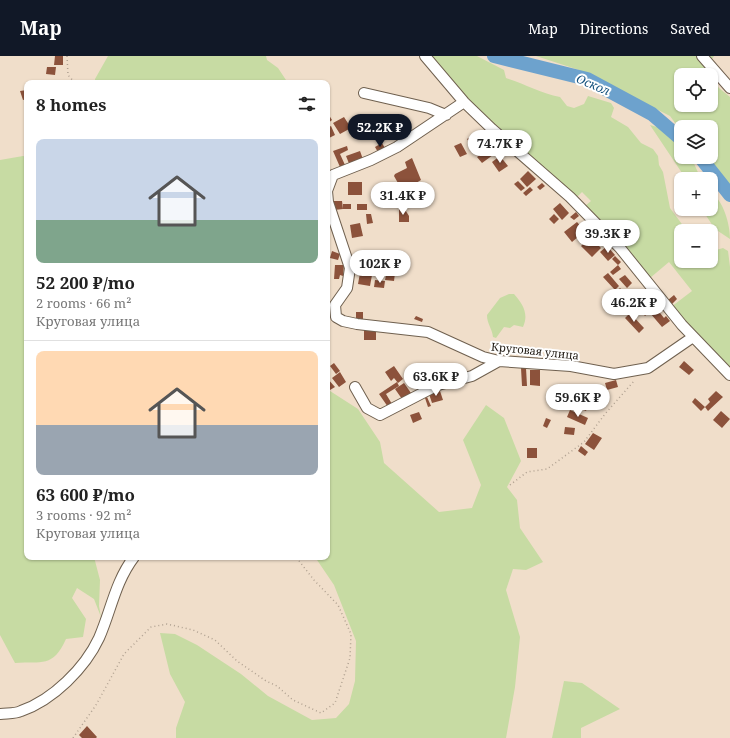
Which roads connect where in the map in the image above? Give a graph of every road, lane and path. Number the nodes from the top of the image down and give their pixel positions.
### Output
1 (67, 56) edge
2 (425, 56) edge
3 (702, 56) edge
4 (72, 80) edge
5 (730, 88) edge
6 (364, 92) dead end
7 (464, 102) junction
8 (446, 115) junction
9 (330, 183) edge
10 (330, 208) edge
11 (693, 337) junction
12 (499, 361) junction
13 (648, 368) junction
14 (730, 375) edge
15 (355, 387) dead end
16 (510, 485) dead end
17 (132, 560) edge
18 (298, 560) edge
19 (0, 714) edge
20 (73, 738) edge

1 - 4 path
2 - 7 street
3 - 5 street
6 - 8 street
7 - 8 street, Круговая улица
7 - 11 street
8 - 9 street, Круговая улица
10 - 12 street, Круговая улица
11 - 13 street, Круговая улица
11 - 14 street
12 - 13 street, Круговая улица
12 - 15 street
13 - 16 path
17 - 19 street
18 - 20 path

